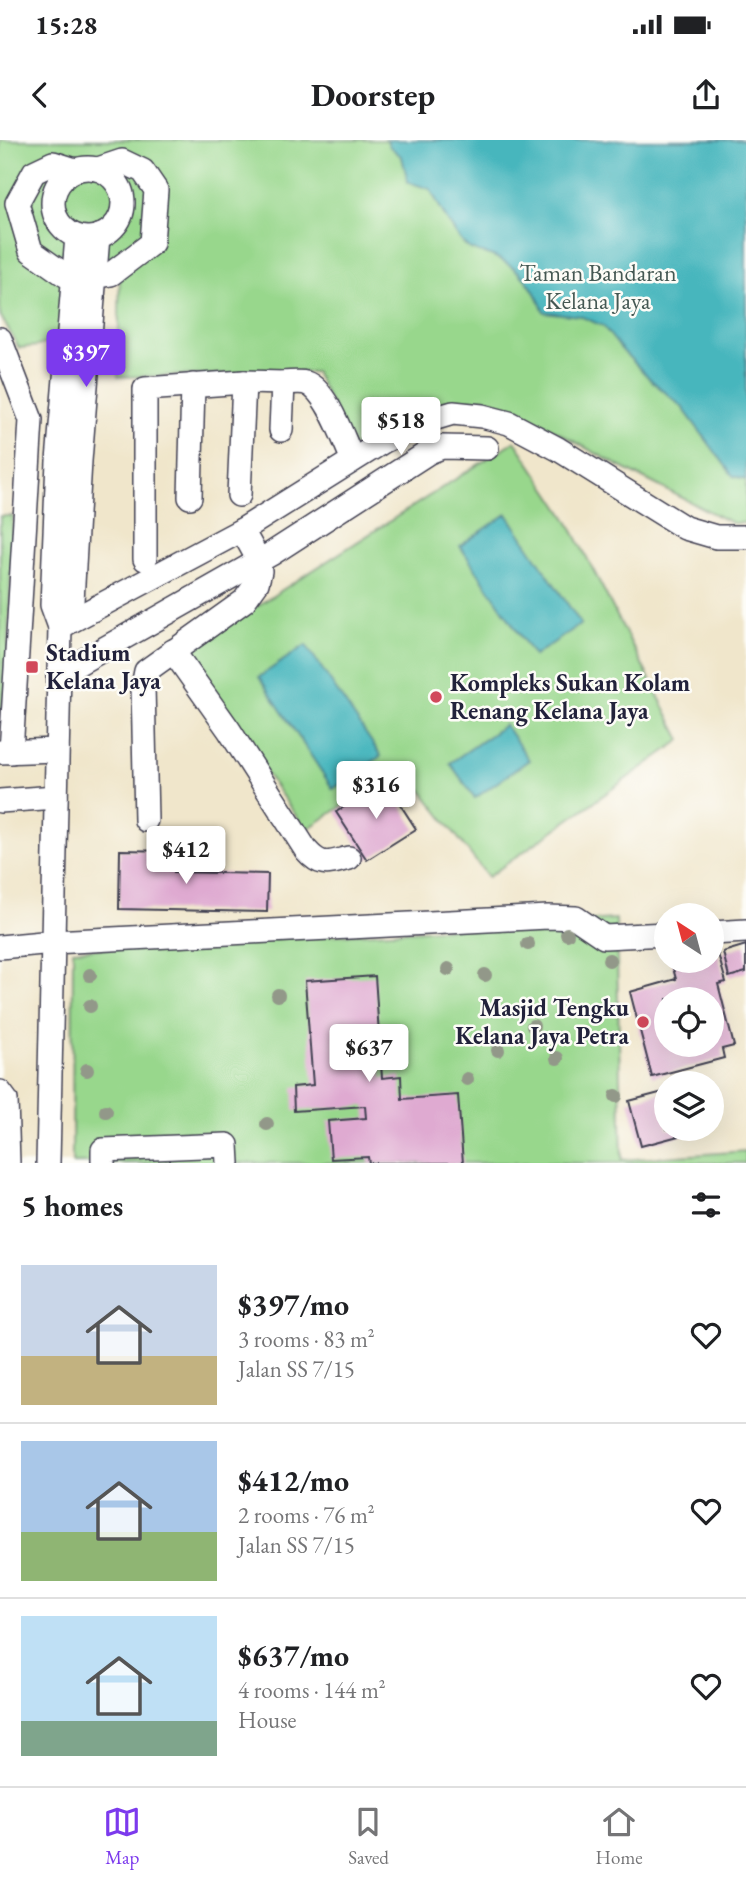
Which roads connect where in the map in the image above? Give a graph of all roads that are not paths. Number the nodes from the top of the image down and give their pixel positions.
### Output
1 (98, 169) junction
2 (75, 170) junction
3 (88, 237) junction
4 (83, 277) junction
5 (0, 340) edge
6 (244, 382) junction
7 (283, 383) junction
8 (192, 385) junction
9 (31, 420) junction
10 (281, 430) dead end
11 (384, 441) junction
12 (487, 448) dead end
13 (353, 460) junction
14 (69, 461) junction
15 (394, 475) junction
16 (239, 495) dead end
17 (190, 497) dead end
18 (242, 530) junction
19 (746, 537) edge
20 (145, 559) dead end
21 (258, 559) junction
22 (60, 627) junction
23 (173, 651) junction
24 (58, 675) junction
25 (57, 750) junction
26 (6, 752) edge
27 (56, 797) junction
28 (0, 801) edge
29 (146, 820) dead end
30 (349, 858) dead end
31 (746, 931) edge
32 (724, 932) edge
33 (654, 935) edge
34 (53, 942) junction
35 (0, 947) edge
36 (0, 1092) edge
37 (132, 1156) edge
38 (8, 1163) edge
39 (48, 1163) edge
40 (103, 1163) edge
41 (228, 1163) edge

1 - 2 street
1 - 3 street
1 - 4 street
2 - 3 street
2 - 4 street
3 - 4 street
4 - 14 street
5 - 9 street
6 - 7 street
6 - 8 street
6 - 16 street
7 - 10 street
7 - 13 street
8 - 17 street
8 - 20 street
9 - 14 street
9 - 26 street
11 - 13 street
11 - 15 street
11 - 19 street
12 - 15 street
13 - 18 street
14 - 22 street
14 - 22 street
15 - 21 street
18 - 21 street
18 - 22 street
21 - 23 street
21 - 24 street
22 - 24 street
23 - 29 street
23 - 30 street
24 - 25 street
25 - 26 street
25 - 27 street
27 - 28 street
27 - 34 street
31 - 32 street
33 - 34 street
34 - 35 street
34 - 39 street
36 - 38 street
37 - 40 street
37 - 41 street

